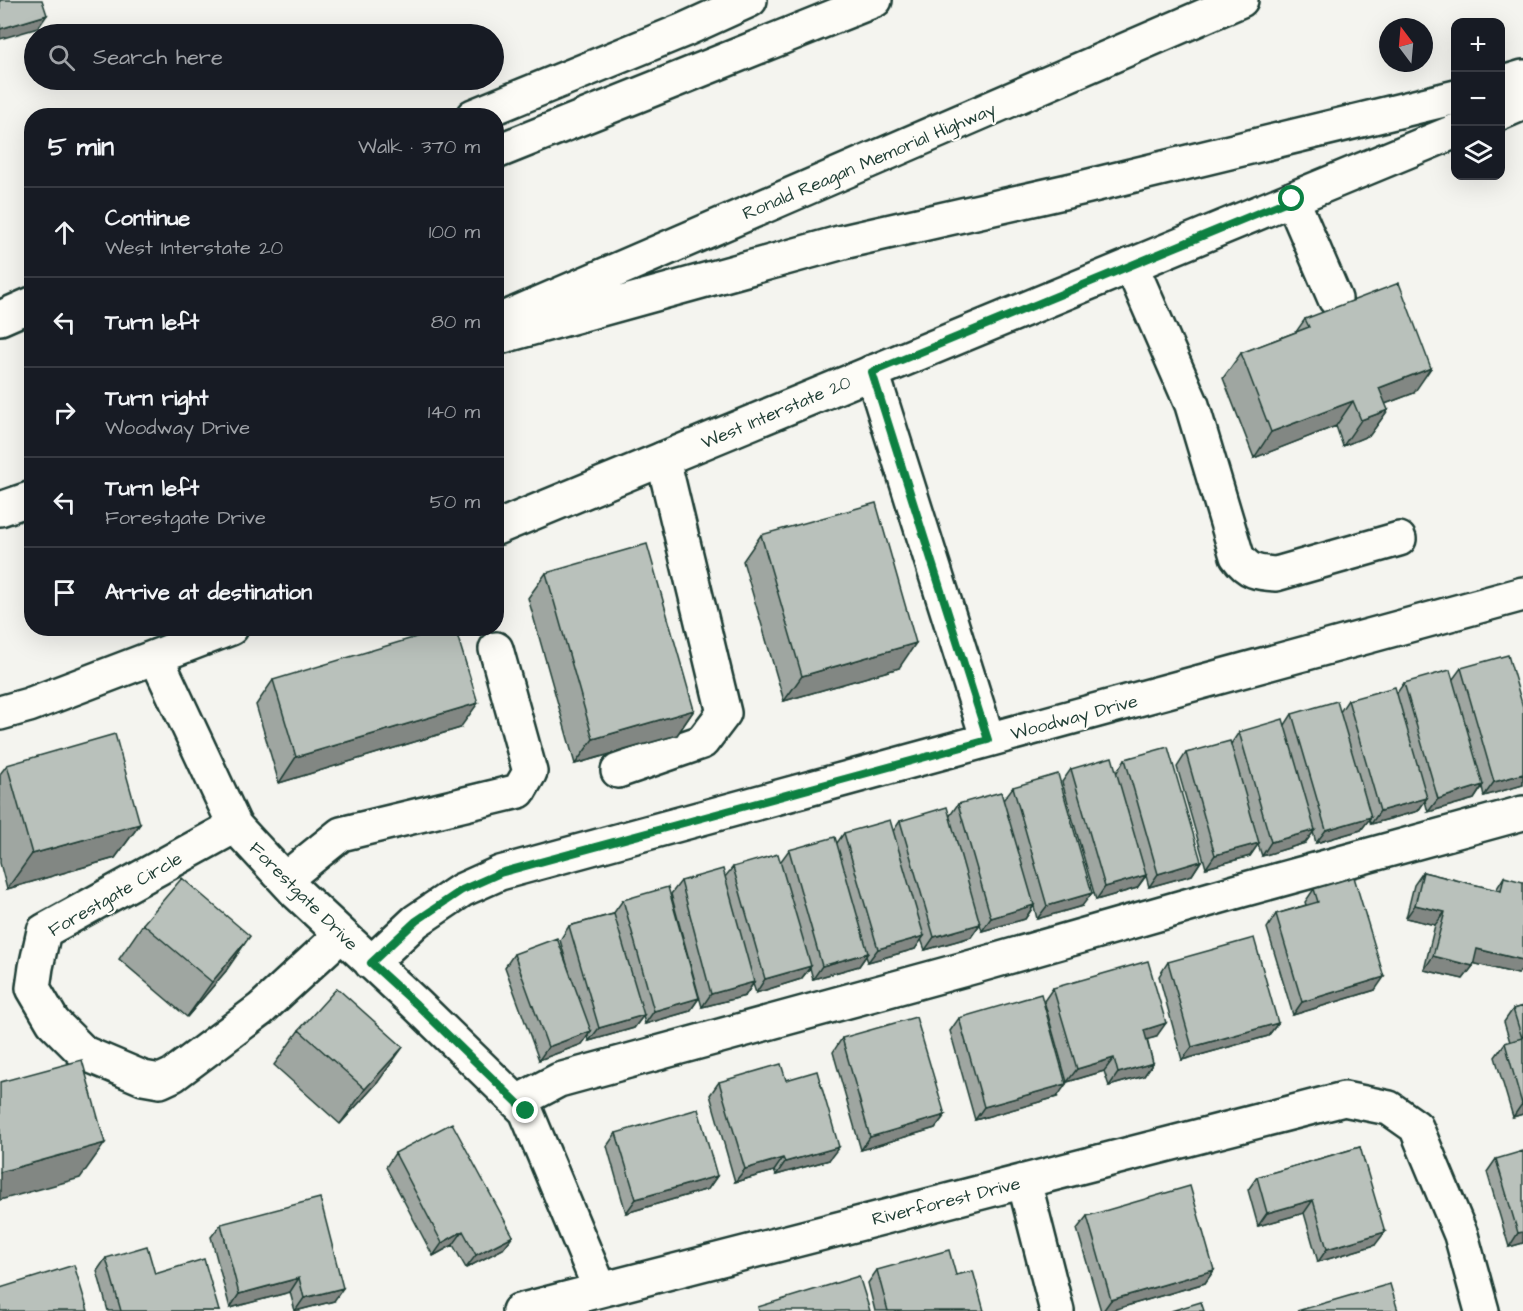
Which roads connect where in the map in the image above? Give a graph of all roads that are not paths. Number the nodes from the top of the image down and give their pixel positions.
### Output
1 (750, 0) edge
2 (875, 0) edge
3 (1241, 0) edge
4 (1523, 77) edge
5 (1505, 82) edge
6 (1451, 98) edge
7 (1523, 104) edge
8 (493, 108) edge
9 (1505, 111) edge
10 (1451, 133) edge
11 (504, 149) edge
12 (1292, 199) junction
13 (1131, 265) junction
14 (1335, 299) dead end
15 (24, 308) edge
16 (0, 318) edge
17 (504, 318) edge
18 (24, 323) edge
19 (0, 332) edge
20 (504, 336) edge
21 (872, 372) junction
22 (663, 459) junction
23 (24, 501) edge
24 (0, 509) edge
25 (504, 525) edge
26 (1399, 539) dead end
27 (1523, 594) edge
28 (210, 636) edge
29 (496, 649) dead end
30 (156, 657) junction
31 (0, 713) edge
32 (988, 740) junction
33 (618, 771) dead end
34 (1523, 813) edge
35 (235, 826) junction
36 (285, 879) junction
37 (341, 934) junction
38 (371, 963) junction
39 (517, 1102) junction
40 (1024, 1181) junction
41 (600, 1289) junction
42 (519, 1311) edge
43 (1057, 1311) edge
44 (1482, 1311) edge

1 - 8 main road
2 - 11 main road
3 - 17 main road, Ronald Reagan Memorial Highway
4 - 5 main road
6 - 20 main road
7 - 9 main road
10 - 12 main road, West Interstate 20
12 - 13 main road, West Interstate 20
12 - 14 main road
13 - 21 main road, West Interstate 20
13 - 26 main road
15 - 16 main road
18 - 19 main road
21 - 22 main road, West Interstate 20
21 - 32 main road
22 - 25 main road, West Interstate 20
22 - 33 main road
23 - 24 main road
27 - 32 main road, Woodway Drive
28 - 30 main road
29 - 36 main road
30 - 31 main road
30 - 35 main road, Forestgate Drive
32 - 38 main road, Woodway Drive
34 - 39 main road
35 - 36 main road, Forestgate Drive
35 - 37 main road, Forestgate Circle
36 - 37 main road, Forestgate Drive
37 - 38 main road, Forestgate Drive
38 - 39 main road, Forestgate Drive
39 - 41 main road, Forestgate Drive
40 - 41 main road, Riverforest Drive
40 - 43 main road
40 - 44 main road, Riverforest Drive
41 - 42 main road, Riverforest Drive

